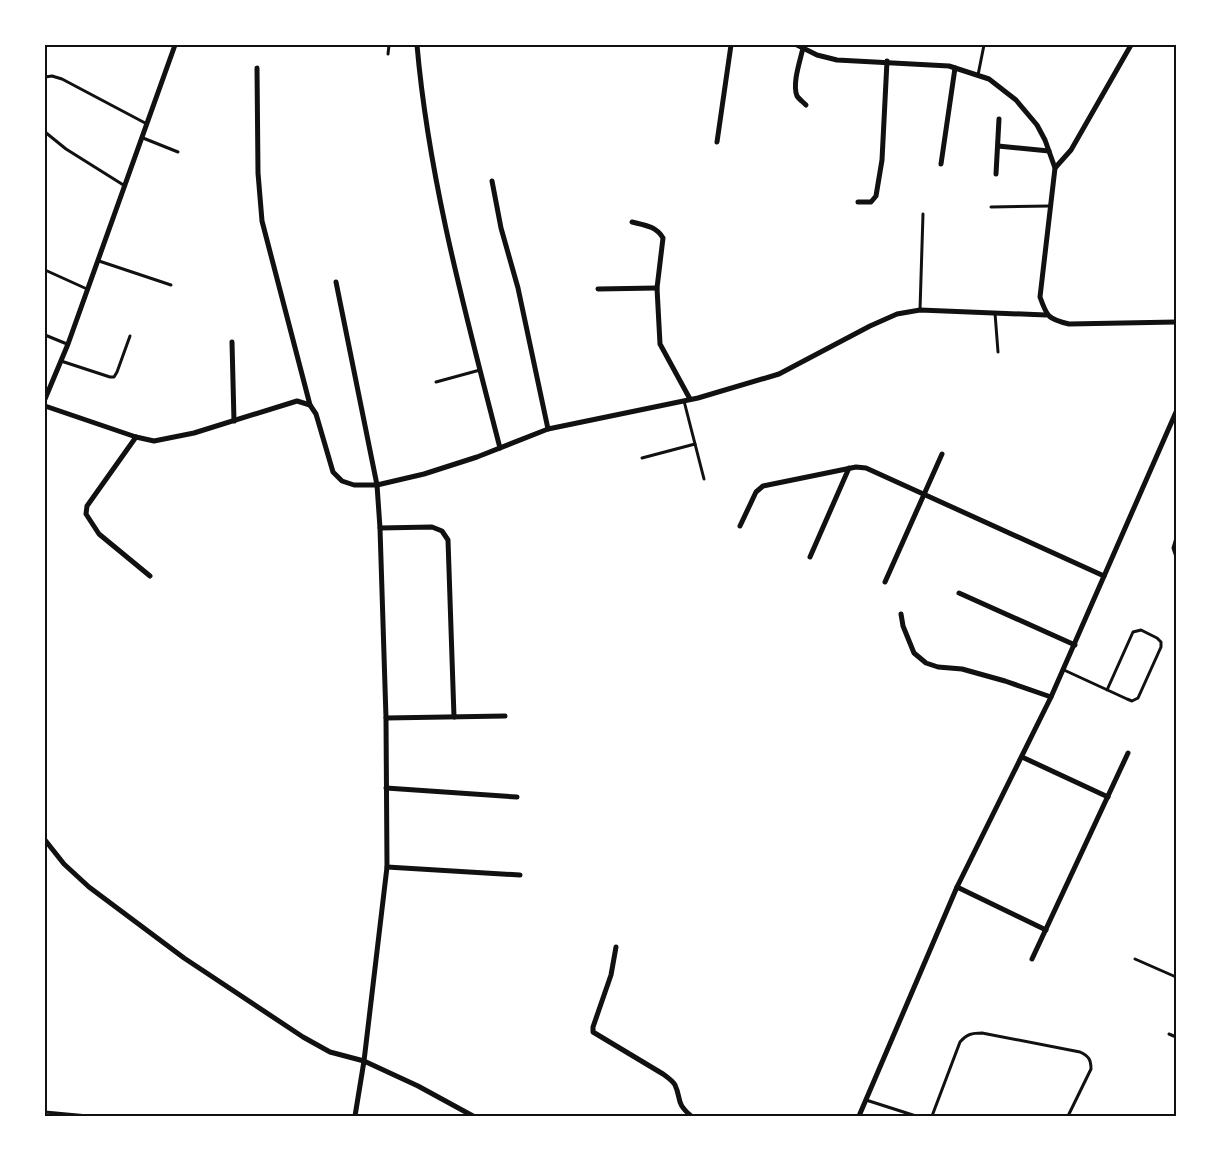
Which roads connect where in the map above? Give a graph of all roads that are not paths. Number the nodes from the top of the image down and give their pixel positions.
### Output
1 (175, 45) edge
2 (388, 45) edge
3 (416, 45) edge
4 (731, 45) edge
5 (797, 45) edge
6 (984, 45) edge
7 (1131, 45) edge
8 (803, 48) junction
9 (388, 54) dead end
10 (887, 61) junction
11 (257, 68) dead end
12 (955, 68) junction
13 (978, 75) junction
14 (45, 77) edge
15 (806, 105) dead end
16 (999, 120) dead end
17 (148, 124) junction
18 (45, 132) edge
19 (143, 138) junction
20 (717, 142) dead end
21 (998, 146) junction
22 (178, 152) dead end
23 (1049, 152) junction
24 (941, 164) dead end
25 (1055, 168) junction
26 (996, 174) dead end
27 (492, 181) dead end
28 (126, 187) junction
29 (858, 202) dead end
30 (1050, 206) junction
31 (991, 207) dead end
32 (923, 214) dead end
33 (632, 222) dead end
34 (98, 260) junction
35 (45, 270) edge
36 (336, 282) dead end
37 (171, 285) dead end
38 (657, 288) junction
39 (88, 289) junction
40 (598, 289) dead end
41 (920, 310) junction
42 (995, 313) junction
43 (1046, 315) junction
44 (1176, 322) edge
45 (45, 334) edge
46 (130, 336) dead end
47 (232, 342) dead end
48 (68, 344) junction
49 (998, 352) dead end
50 (61, 360) junction
51 (480, 370) junction
52 (436, 382) dead end
53 (45, 399) edge
54 (687, 400) junction
55 (310, 405) junction
56 (45, 406) edge
57 (1176, 412) edge
58 (234, 421) junction
59 (548, 429) junction
60 (136, 437) junction
61 (695, 444) junction
62 (500, 448) junction
63 (942, 454) dead end
64 (642, 458) dead end
65 (849, 468) junction
66 (704, 479) dead end
67 (376, 485) junction
68 (922, 494) junction
69 (740, 526) dead end
70 (380, 528) junction
71 (1176, 538) edge
72 (810, 557) dead end
73 (1176, 557) edge
74 (150, 576) dead end
75 (1104, 576) junction
76 (885, 582) dead end
77 (959, 593) dead end
78 (900, 614) dead end
79 (1075, 645) junction
80 (1064, 670) junction
81 (1107, 690) junction
82 (1051, 697) junction
83 (504, 716) dead end
84 (454, 717) junction
85 (386, 718) junction
86 (1128, 753) dead end
87 (1022, 757) junction
88 (386, 788) junction
89 (516, 797) dead end
90 (1108, 797) junction
91 (45, 840) edge
92 (387, 867) junction
93 (520, 875) dead end
94 (957, 887) junction
95 (1046, 930) junction
96 (616, 947) dead end
97 (1032, 959) dead end
98 (1135, 960) dead end
99 (1176, 977) edge
100 (1169, 1034) dead end
101 (1176, 1037) edge
102 (364, 1061) junction
103 (866, 1100) junction
104 (45, 1112) edge
105 (88, 1116) edge
106 (355, 1116) edge
107 (472, 1116) edge
108 (691, 1116) edge
109 (859, 1116) edge
110 (916, 1116) edge
111 (932, 1116) edge
112 (1068, 1116) edge

1 - 17 street
2 - 9 lane
3 - 51 street
4 - 20 street
5 - 8 street
6 - 13 lane
7 - 25 street
8 - 10 street
8 - 15 street
10 - 12 street
10 - 29 street
11 - 55 street
12 - 13 street
12 - 24 street
13 - 23 street
14 - 17 lane
16 - 21 street
17 - 19 street
18 - 28 lane
19 - 22 lane
19 - 28 street
21 - 23 street
21 - 26 street
23 - 25 street
25 - 30 street
27 - 59 street
28 - 34 street
30 - 31 lane
30 - 43 street
32 - 41 lane
33 - 38 street
34 - 37 lane
34 - 39 street
35 - 39 lane
36 - 67 street
38 - 40 street
38 - 54 street
39 - 48 street
41 - 42 street
41 - 54 street
42 - 43 street
42 - 49 lane
43 - 44 street
45 - 48 lane
46 - 50 lane
47 - 58 street
48 - 50 street
50 - 53 street
51 - 52 lane
51 - 62 street
54 - 59 street
54 - 61 lane
55 - 58 street
55 - 67 street
56 - 60 street
57 - 75 street
58 - 60 street
59 - 62 street
60 - 74 street
61 - 64 lane
61 - 66 lane
62 - 67 street
63 - 68 street
65 - 68 street
65 - 69 street
65 - 72 street
67 - 70 street
68 - 75 street
68 - 76 street
70 - 84 street
70 - 85 street
71 - 73 lane
75 - 79 street
77 - 79 street
78 - 82 street
79 - 80 street
80 - 81 lane
80 - 82 street
81 - 81 lane
82 - 87 street
83 - 84 street
84 - 85 street
85 - 88 street
86 - 90 street
87 - 90 street
87 - 94 street
88 - 89 street
88 - 92 street
90 - 95 street
91 - 102 street
92 - 93 street
92 - 102 street
94 - 95 street
94 - 103 street
95 - 97 street
96 - 108 street
98 - 99 lane
100 - 101 lane
102 - 106 street
102 - 107 street
103 - 109 street
103 - 110 lane
104 - 105 lane
111 - 112 lane

